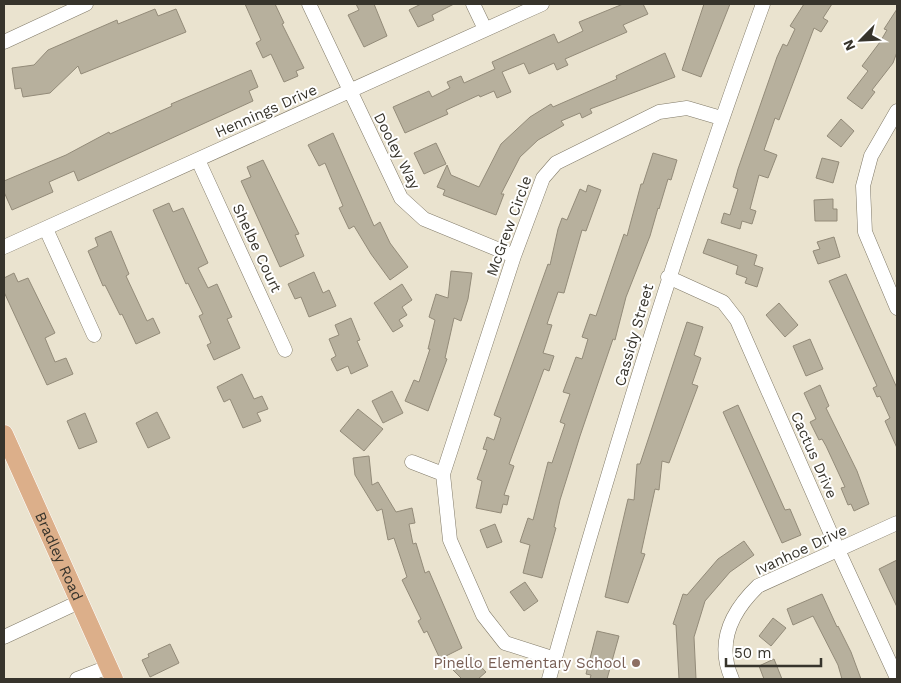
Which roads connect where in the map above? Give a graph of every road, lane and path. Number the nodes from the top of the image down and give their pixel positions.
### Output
1 (86, 4) edge
2 (309, 4) edge
3 (473, 4) edge
4 (542, 4) edge
5 (763, 4) edge
6 (60, 9) edge
7 (485, 29) junction
8 (4, 42) edge
9 (349, 92) junction
10 (897, 111) edge
11 (721, 118) junction
12 (198, 160) junction
13 (46, 229) junction
14 (4, 247) edge
15 (514, 256) junction
16 (668, 277) junction
17 (897, 308) edge
18 (94, 335) dead end
19 (286, 350) dead end
20 (4, 434) edge
21 (412, 462) dead end
22 (443, 474) junction
23 (897, 523) edge
24 (838, 550) junction
25 (80, 602) junction
26 (4, 637) edge
27 (555, 659) junction
28 (111, 673) edge
29 (897, 678) edge
30 (78, 679) edge
31 (549, 679) edge
32 (732, 679) edge

1 - 6 street
2 - 9 street, Dooley Way
3 - 7 street
4 - 7 street, Hennings Drive
5 - 11 street, Cassidy Street
6 - 8 street
7 - 9 street, Hennings Drive
9 - 12 street, Hennings Drive
9 - 15 street, Dooley Way
10 - 17 street
11 - 15 street, McGrew Circle
11 - 16 street, Cassidy Street
12 - 13 street, Hennings Drive
12 - 19 street, Shelbe Court
13 - 14 street, Hennings Drive
13 - 18 street
15 - 22 street, McGrew Circle
16 - 24 street, Cactus Drive
16 - 27 street, Cassidy Street
20 - 25 main road, Bradley Road
21 - 22 street
22 - 27 street, McGrew Circle
23 - 24 street, Ivanhoe Drive
24 - 29 street, Cactus Drive
24 - 32 street, Ivanhoe Drive
25 - 26 street
25 - 28 main road, Bradley Road
27 - 31 street, Cassidy Street
28 - 30 street

